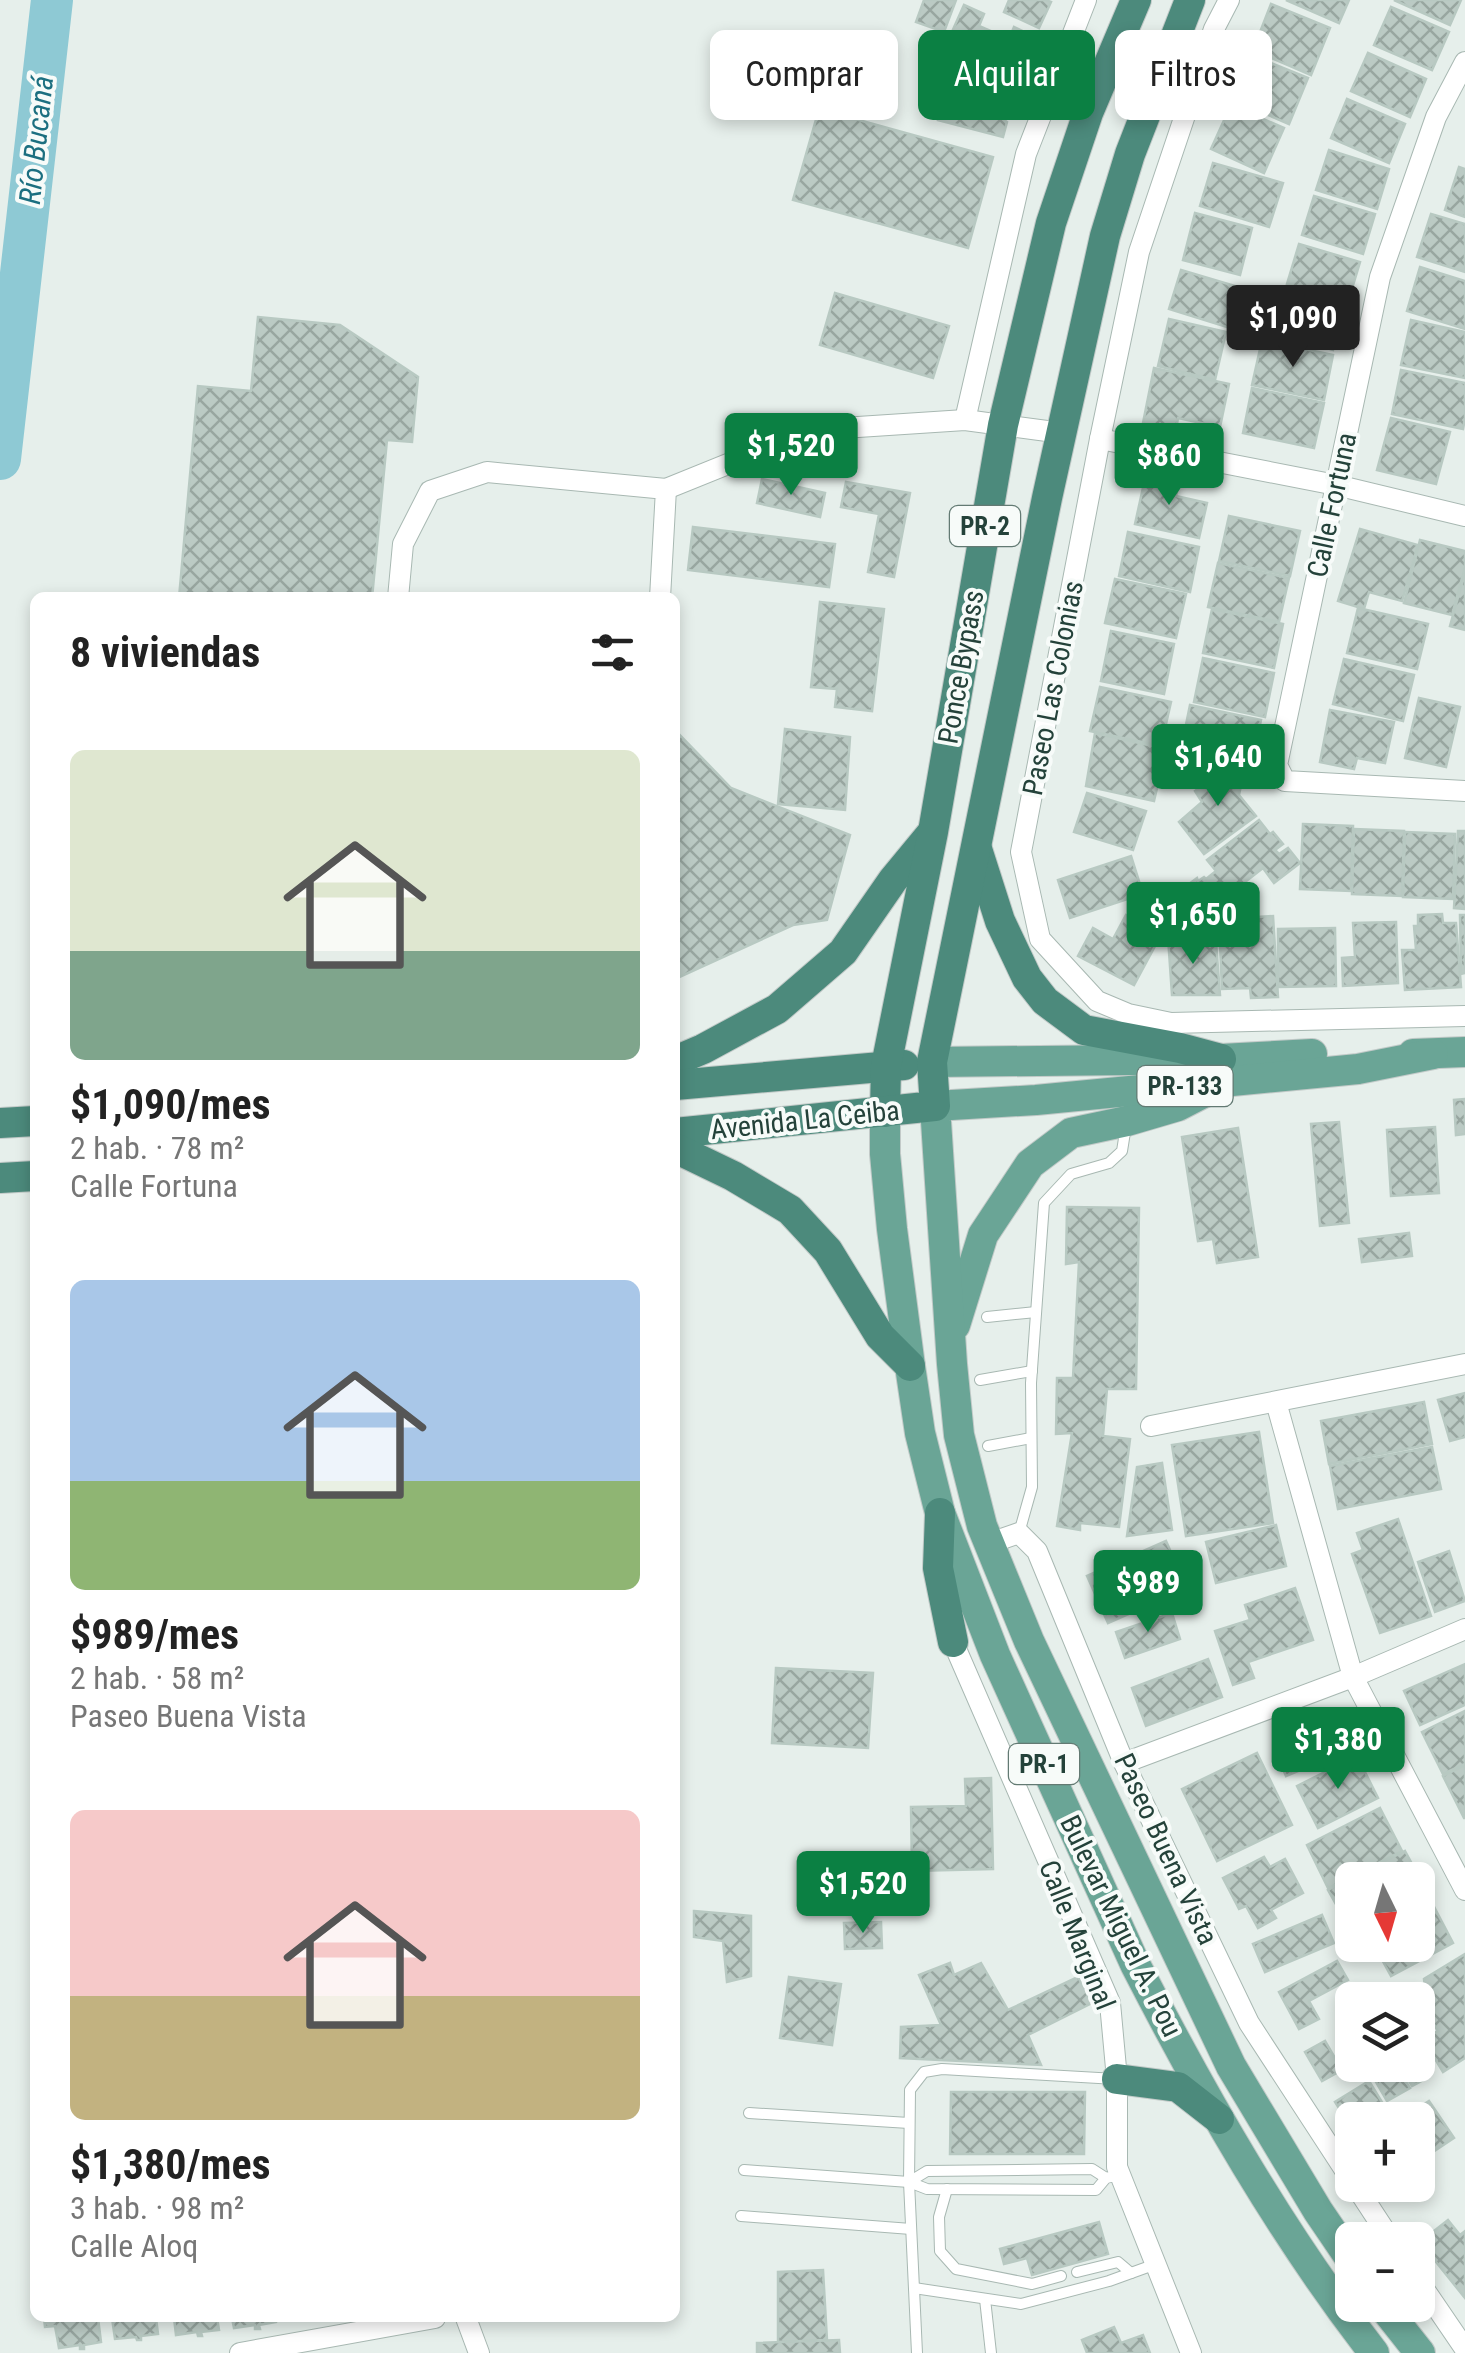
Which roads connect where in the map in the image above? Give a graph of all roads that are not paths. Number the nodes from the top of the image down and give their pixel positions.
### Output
1 (1086, 0) edge
2 (1136, 0) edge
3 (1190, 0) edge
4 (1229, 0) edge
5 (1465, 62) edge
6 (966, 420) junction
7 (1003, 425) junction
8 (1062, 433) junction
9 (1100, 438) junction
10 (1336, 485) junction
11 (666, 489) junction
12 (1465, 516) edge
13 (399, 592) edge
14 (660, 592) edge
15 (1465, 791) edge
16 (932, 832) junction
17 (976, 847) junction
18 (1465, 1016) edge
19 (1465, 1052) edge
20 (680, 1059) edge
21 (932, 1062) junction
22 (886, 1066) junction
23 (1222, 1070) junction
24 (680, 1085) edge
25 (935, 1106) junction
26 (885, 1112) junction
27 (30, 1121) edge
28 (1127, 1121) junction
29 (0, 1123) edge
30 (680, 1132) edge
31 (680, 1150) edge
32 (30, 1176) edge
33 (0, 1178) edge
34 (1036, 1312) junction
35 (987, 1317) dead end
36 (950, 1342) junction
37 (1465, 1364) edge
38 (910, 1366) junction
39 (1032, 1372) junction
40 (980, 1380) dead end
41 (1276, 1402) junction
42 (1151, 1426) dead end
43 (1032, 1438) junction
44 (988, 1446) dead end
45 (940, 1513) junction
46 (1019, 1532) junction
47 (990, 1543) junction
48 (1465, 1629) edge
49 (954, 1642) joint
50 (1353, 1677) junction
51 (1124, 1763) junction
52 (1465, 1890) edge
53 (1116, 2080) junction
54 (749, 2113) dead end
55 (1219, 2119) junction
56 (910, 2122) junction
57 (1335, 2154) edge
58 (744, 2170) dead end
59 (1113, 2176) junction
60 (909, 2182) junction
61 (947, 2189) junction
62 (740, 2216) dead end
63 (911, 2229) junction
64 (1335, 2236) edge
65 (1156, 2264) junction
66 (1077, 2272) dead end
67 (1130, 2274) junction
68 (1062, 2276) dead end
69 (914, 2288) junction
70 (985, 2298) junction
71 (1435, 2305) edge
72 (413, 2322) edge
73 (467, 2322) edge
74 (1395, 2322) edge
75 (1465, 2349) edge
76 (240, 2353) edge
77 (479, 2353) edge
78 (917, 2353) edge
79 (990, 2353) edge
80 (1191, 2353) edge
81 (1374, 2353) edge
82 (1420, 2353) edge

1 - 6 street
2 - 7 highway, Ponce Bypass / PR-2
3 - 8 highway, Ponce Bypass / PR-2
4 - 9 street, Paseo Las Colonias
5 - 10 street, Calle Fortuna
6 - 7 street
6 - 11 street
7 - 8 street
7 - 16 highway, Ponce Bypass / PR-2
8 - 17 highway, Ponce Bypass / PR-2
9 - 10 street
9 - 18 street, Paseo Las Colonias
10 - 12 street
10 - 15 street, Calle Fortuna
11 - 13 street
11 - 14 street
16 - 20 highway
16 - 22 highway, Ponce Bypass / PR-2
17 - 21 highway, Ponce Bypass / PR-2
17 - 23 highway
19 - 23 main road, PR-133
21 - 22 highway, Avenida La Ceiba
21 - 23 main road, PR-133
21 - 25 highway, Ponce Bypass / PR-1
22 - 24 highway, Avenida La Ceiba
22 - 26 highway, Ponce Bypass / PR-1
23 - 25 main road, PR-133
23 - 28 main road
25 - 26 highway, Avenida La Ceiba
25 - 36 main road, Bulevar Miguel A. Pou / PR-1
26 - 30 highway, Avenida La Ceiba
26 - 38 main road, Bulevar Miguel A. Pou / PR-1
27 - 29 highway
28 - 34 lane
28 - 36 main road
31 - 38 highway
32 - 33 highway
34 - 35 lane
34 - 39 lane
36 - 47 main road, Bulevar Miguel A. Pou / PR-1
37 - 41 street
38 - 45 main road, Bulevar Miguel A. Pou / PR-1
39 - 40 lane
39 - 43 lane
41 - 42 street
41 - 50 street
43 - 44 lane
43 - 46 lane
45 - 49 highway
45 - 55 main road, Bulevar Miguel A. Pou / PR-1
46 - 47 street
46 - 51 street, Paseo Buena Vista
47 - 64 main road, Bulevar Miguel A. Pou / PR-1
48 - 50 street
49 - 53 street, Calle Marginal
50 - 51 street
50 - 52 street
51 - 57 street, Paseo Buena Vista
53 - 55 highway
53 - 56 lane
53 - 59 street, Calle Marginal
54 - 56 lane
55 - 81 main road, Bulevar Miguel A. Pou / PR-1
56 - 60 lane
58 - 60 lane
59 - 60 lane
59 - 61 lane
59 - 65 street, Calle Marginal
60 - 61 lane
60 - 63 lane
61 - 68 lane
62 - 63 lane
63 - 69 lane
65 - 67 lane
65 - 80 street, Calle Marginal
66 - 67 lane
67 - 70 lane
69 - 70 lane
69 - 78 lane
70 - 79 lane
71 - 75 street
72 - 76 street
73 - 77 street
74 - 82 main road

